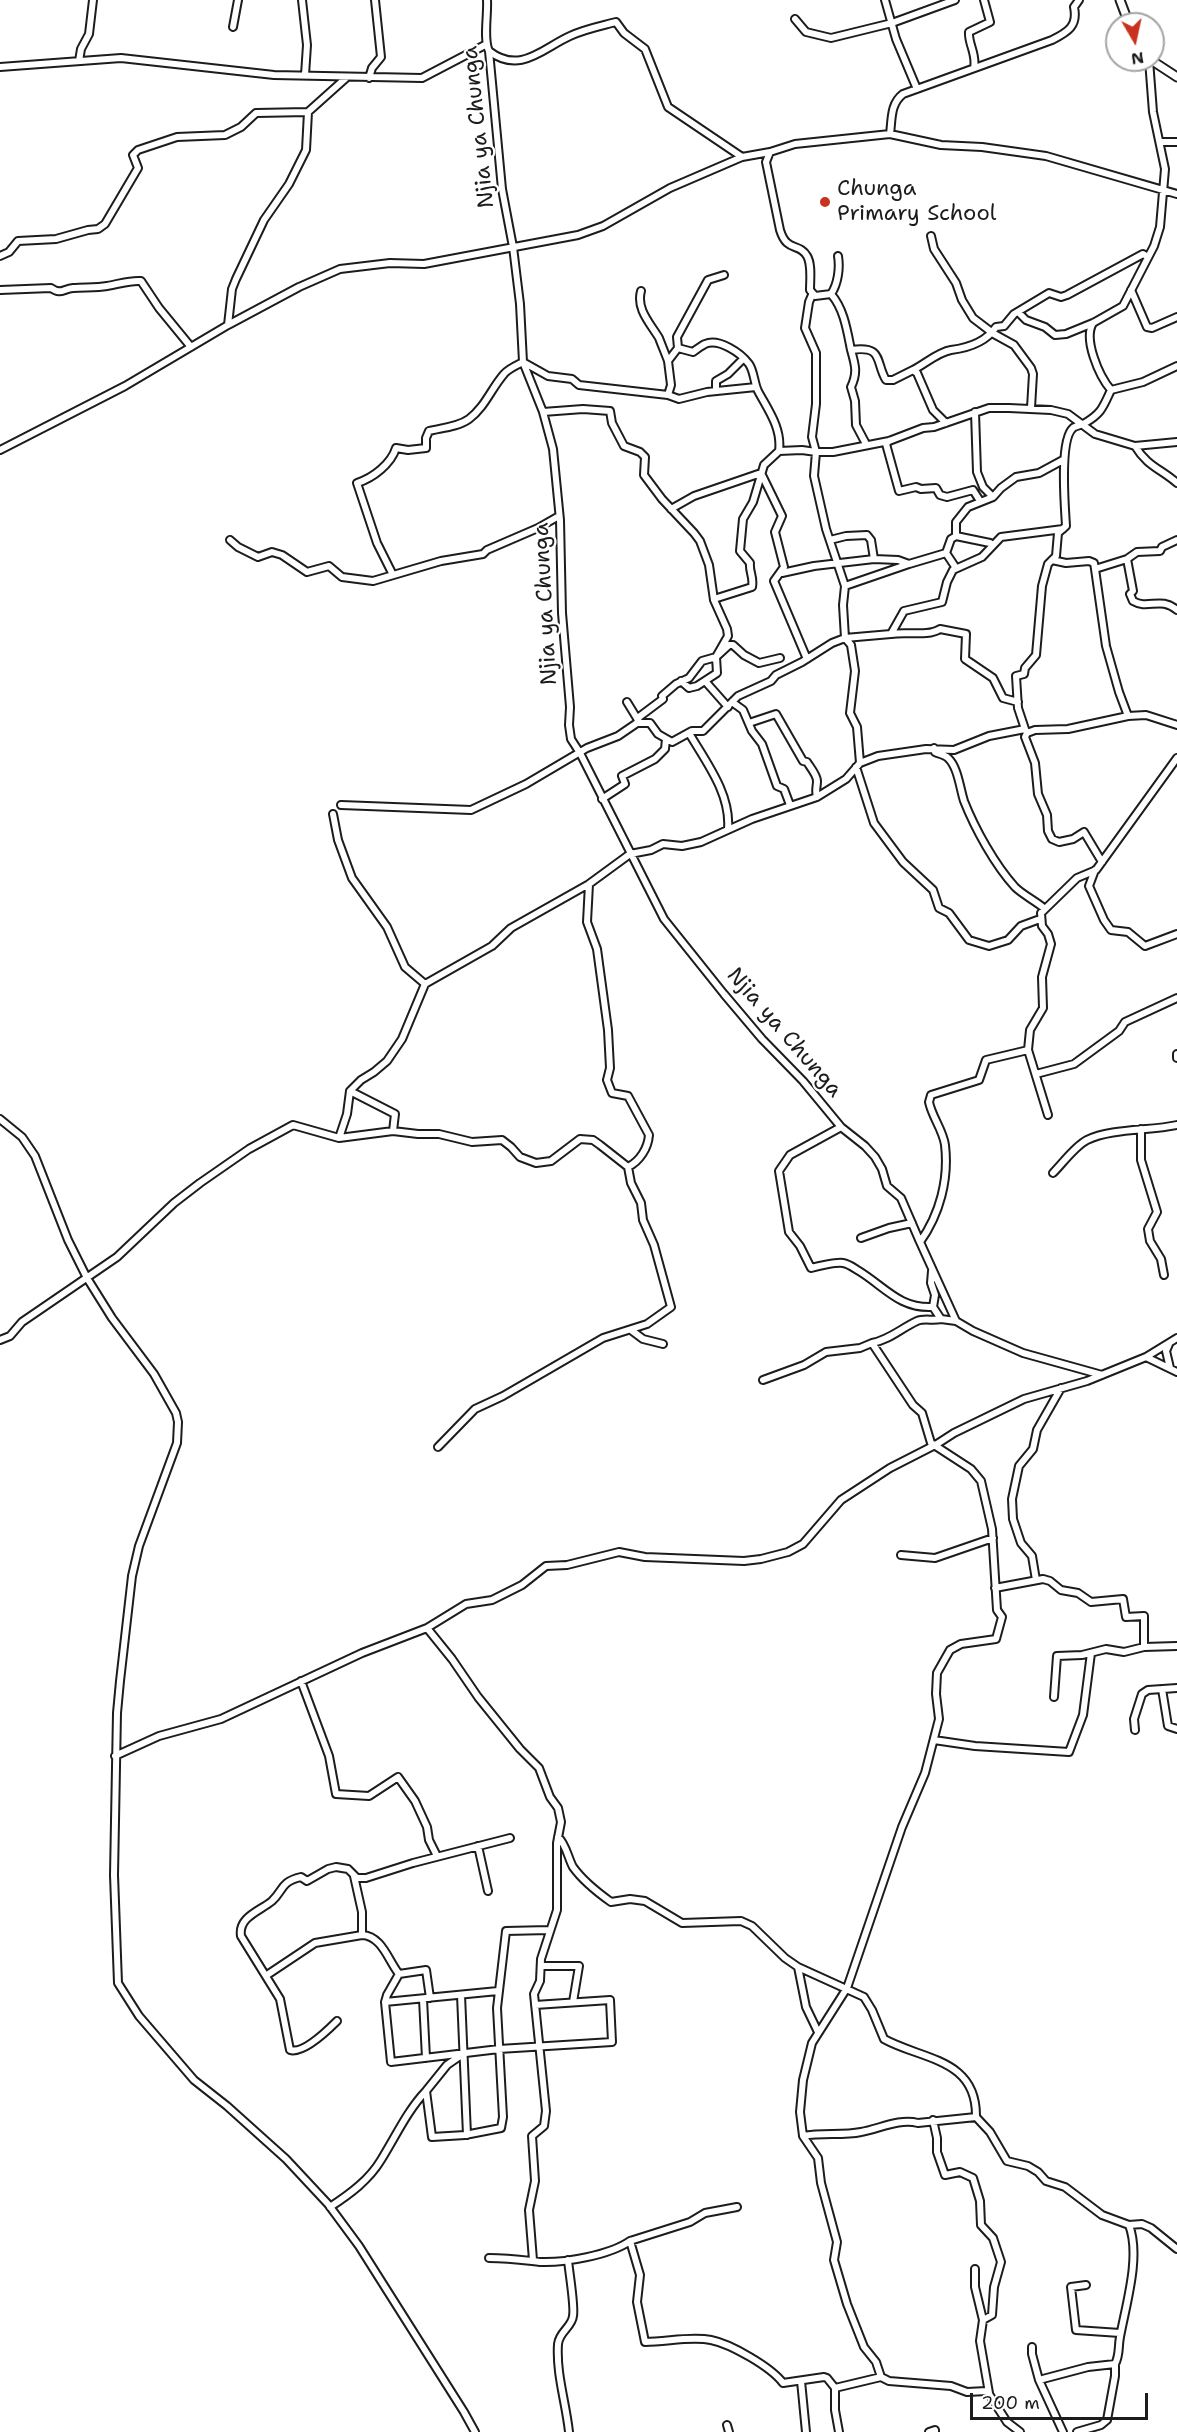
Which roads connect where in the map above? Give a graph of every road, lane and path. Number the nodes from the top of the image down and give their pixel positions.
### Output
1 (93, 0) edge
2 (238, 0) edge
3 (302, 0) edge
4 (375, 0) edge
5 (487, 0) edge
6 (885, 0) edge
7 (955, 0) edge
8 (984, 0) edge
9 (1079, 0) edge
10 (942, 2) edge
11 (795, 19) dead end
12 (892, 23) junction
13 (233, 27) dead end
14 (487, 48) junction
15 (79, 61) junction
16 (0, 67) edge
17 (974, 68) junction
18 (1151, 72) edge
19 (305, 75) junction
20 (347, 78) junction
21 (369, 78) junction
22 (917, 89) junction
23 (308, 112) junction
24 (890, 134) junction
25 (1160, 142) junction
26 (1177, 142) edge
27 (770, 152) junction
28 (742, 157) junction
29 (1163, 190) junction
30 (1177, 194) edge
31 (931, 236) dead end
32 (513, 248) junction
33 (0, 256) edge
34 (838, 256) dead end
35 (1148, 256) junction
36 (723, 275) dead end
37 (0, 290) edge
38 (1131, 290) junction
39 (641, 291) dead end
40 (831, 294) junction
41 (812, 295) junction
42 (1018, 312) junction
43 (1177, 317) edge
44 (1093, 323) junction
45 (228, 325) junction
46 (992, 333) junction
47 (191, 347) junction
48 (678, 348) junction
49 (851, 350) junction
50 (743, 359) junction
51 (668, 361) junction
52 (523, 362) junction
53 (1177, 366) edge
54 (913, 370) junction
55 (756, 387) junction
56 (1111, 390) junction
57 (716, 391) junction
58 (668, 395) junction
59 (1031, 408) junction
60 (543, 412) junction
61 (975, 412) junction
62 (946, 423) junction
63 (1082, 425) junction
64 (889, 441) junction
65 (1177, 442) edge
66 (866, 444) junction
67 (1135, 446) junction
68 (0, 450) edge
69 (779, 451) junction
70 (816, 452) junction
71 (1063, 460) junction
72 (761, 473) junction
73 (1177, 483) edge
74 (993, 496) junction
75 (980, 501) junction
76 (671, 509) junction
77 (559, 516) junction
78 (1063, 529) junction
79 (956, 536) junction
80 (230, 540) dead end
81 (830, 540) junction
82 (1177, 540) edge
83 (993, 545) junction
84 (946, 553) junction
85 (1127, 559) junction
86 (874, 560) junction
87 (1053, 560) junction
88 (836, 564) junction
89 (909, 564) junction
90 (956, 568) junction
91 (1095, 569) junction
92 (782, 573) junction
93 (393, 575) junction
94 (845, 586) junction
95 (714, 598) junction
96 (1177, 610) edge
97 (891, 634) junction
98 (845, 638) junction
99 (716, 657) junction
100 (780, 658) dead end
101 (807, 659) junction
102 (681, 681) junction
103 (705, 681) junction
104 (627, 702) dead end
105 (1018, 702) junction
106 (730, 705) junction
107 (1128, 717) junction
108 (638, 721) junction
109 (749, 723) junction
110 (1177, 724) edge
111 (1026, 731) junction
112 (689, 733) junction
113 (666, 739) junction
114 (934, 748) junction
115 (580, 753) junction
116 (1177, 758) edge
117 (858, 765) junction
118 (817, 796) junction
119 (602, 799) junction
120 (341, 805) dead end
121 (790, 805) junction
122 (333, 813) dead end
123 (728, 829) junction
124 (630, 854) junction
125 (1102, 862) junction
126 (1096, 870) junction
127 (588, 884) junction
128 (1045, 909) junction
129 (1040, 919) junction
130 (1177, 934) edge
131 (425, 984) junction
132 (1177, 998) edge
133 (1028, 1050) junction
134 (1036, 1074) junction
135 (350, 1091) junction
136 (1048, 1115) dead end
137 (0, 1119) edge
138 (1177, 1125) edge
139 (841, 1127) junction
140 (1141, 1129) junction
141 (393, 1131) junction
142 (339, 1138) junction
143 (628, 1167) junction
144 (1053, 1173) dead end
145 (912, 1223) junction
146 (861, 1238) dead end
147 (920, 1242) junction
148 (932, 1271) junction
149 (1164, 1275) dead end
150 (87, 1278) junction
151 (933, 1307) junction
152 (941, 1319) junction
153 (956, 1321) junction
154 (631, 1330) junction
155 (1177, 1338) edge
156 (0, 1340) edge
157 (872, 1343) junction
158 (663, 1344) dead end
159 (1169, 1344) junction
160 (1146, 1358) junction
161 (1170, 1368) junction
162 (1177, 1372) edge
163 (1102, 1375) junction
164 (763, 1380) dead end
165 (1061, 1388) junction
166 (937, 1444) junction
167 (438, 1447) dead end
168 (993, 1538) junction
169 (901, 1555) dead end
170 (1036, 1580) junction
171 (995, 1588) junction
172 (428, 1628) junction
173 (1177, 1646) edge
174 (1144, 1647) junction
175 (1091, 1653) junction
176 (301, 1681) junction
177 (1177, 1688) edge
178 (1162, 1689) junction
179 (1054, 1696) dead end
180 (1177, 1729) edge
181 (1135, 1730) dead end
182 (934, 1740) junction
183 (115, 1756) junction
184 (510, 1838) dead end
185 (558, 1838) junction
186 (477, 1846) junction
187 (437, 1856) junction
188 (354, 1876) junction
189 (488, 1891) dead end
190 (549, 1930) junction
191 (362, 1935) junction
192 (541, 1966) junction
193 (798, 1967) junction
194 (399, 1974) junction
195 (267, 1975) junction
196 (847, 1988) junction
197 (498, 1992) junction
198 (461, 1995) junction
199 (427, 1998) junction
200 (385, 2002) junction
201 (573, 2002) junction
202 (535, 2005) junction
203 (337, 2021) dead end
204 (818, 2032) junction
205 (539, 2047) junction
206 (499, 2049) junction
207 (463, 2054) junction
208 (426, 2058) junction
209 (426, 2091) junction
210 (976, 2117) junction
211 (933, 2120) junction
212 (467, 2135) junction
213 (803, 2136) junction
214 (330, 2207) junction
215 (737, 2207) dead end
216 (1129, 2225) junction
217 (630, 2241) junction
218 (1177, 2249) edge
219 (489, 2258) dead end
220 (533, 2260) junction
221 (568, 2260) junction
222 (975, 2270) dead end
223 (1086, 2285) dead end
224 (983, 2320) junction
225 (1120, 2334) junction
226 (1032, 2346) dead end
227 (1115, 2364) junction
228 (881, 2377) junction
229 (1039, 2380) junction
230 (801, 2381) junction
231 (835, 2388) junction
232 (989, 2394) junction
233 (474, 2432) edge
234 (569, 2432) edge
235 (806, 2432) edge
236 (839, 2432) edge
237 (929, 2432) edge
238 (935, 2432) edge
239 (1020, 2432) edge
240 (1063, 2432) edge
241 (1077, 2432) edge

1 - 15 street
2 - 13 street
3 - 19 street
4 - 21 street
5 - 14 street, Njia ya Chunga
6 - 12 street
7 - 10 street
8 - 17 street
9 - 17 street
10 - 12 street
11 - 12 street
12 - 22 street
14 - 21 street
14 - 28 street
14 - 32 street, Njia ya Chunga
15 - 16 street
15 - 19 street
17 - 22 street
18 - 25 street
19 - 20 street
20 - 21 street
20 - 23 street
22 - 24 street
23 - 33 street
23 - 45 street
24 - 27 street
24 - 29 street
25 - 26 street
25 - 29 street
27 - 28 street
27 - 41 street
28 - 32 street
29 - 30 street
29 - 35 street
31 - 46 street
32 - 45 street
32 - 52 street, Njia ya Chunga
34 - 40 street
35 - 38 street
35 - 42 street
36 - 48 street
37 - 47 street
38 - 43 street
38 - 44 street
39 - 51 street
40 - 41 street
40 - 49 street
41 - 70 street
42 - 44 street
42 - 46 street
44 - 56 street
45 - 47 street
46 - 54 street
46 - 59 street
47 - 68 street
48 - 50 street
48 - 51 street
49 - 54 street
49 - 66 street
50 - 55 street
50 - 57 street
51 - 58 street
52 - 58 street
52 - 60 street, Njia ya Chunga
52 - 93 street
53 - 56 street
54 - 62 street
55 - 57 street
55 - 69 street
56 - 63 street
57 - 58 street
59 - 61 street
59 - 63 street
60 - 76 street
60 - 77 street, Njia ya Chunga
61 - 62 street
61 - 74 street
62 - 64 street
63 - 67 street
63 - 71 street
64 - 66 street
64 - 75 street
65 - 67 street
66 - 70 street
67 - 73 street
69 - 70 street
69 - 72 street
70 - 81 street
71 - 74 street
71 - 78 street
72 - 76 street
72 - 92 street
72 - 95 street
74 - 75 street
75 - 79 street
76 - 95 street
77 - 93 street
77 - 115 street, Njia ya Chunga
78 - 83 street
78 - 87 street
79 - 83 street
79 - 84 street
80 - 93 street
81 - 86 street
81 - 88 street
82 - 85 street
83 - 90 street
84 - 89 street
84 - 90 street
85 - 91 street
85 - 96 street
86 - 88 street
86 - 89 street
87 - 91 street
87 - 105 street
88 - 92 street
88 - 94 street
89 - 94 street
90 - 97 street
91 - 107 street
92 - 101 street
94 - 98 street
95 - 99 street
97 - 98 street
97 - 105 street
98 - 101 street
98 - 117 street
99 - 100 street
99 - 102 street
99 - 103 street
101 - 106 street
102 - 103 street
102 - 108 street
103 - 106 street
104 - 108 street
105 - 111 street
106 - 109 street
106 - 112 street
107 - 110 street
107 - 111 street
108 - 113 street
108 - 115 street
109 - 118 street
109 - 121 street
111 - 114 street
111 - 125 street
112 - 113 street
112 - 123 street
113 - 119 street
114 - 117 street
114 - 128 street
115 - 119 street, Njia ya Chunga
115 - 120 street
116 - 125 street
117 - 118 street
117 - 129 street
118 - 121 street
119 - 124 street, Njia ya Chunga
121 - 123 street
122 - 131 street
123 - 124 street
124 - 127 street
124 - 139 street, Njia ya Chunga
125 - 126 street
126 - 128 street
126 - 130 street
127 - 131 street
127 - 143 street
128 - 129 street
129 - 133 street
131 - 135 street
132 - 134 street
133 - 134 street
133 - 147 street
134 - 136 street
135 - 141 street
135 - 142 street
137 - 150 street
138 - 140 street
139 - 145 street, Njia ya Chunga
139 - 151 street
140 - 144 street
140 - 149 street
141 - 142 street
141 - 143 street
142 - 150 street
143 - 154 street
145 - 146 street
145 - 147 street, Njia ya Chunga
147 - 148 street, Njia ya Chunga
148 - 151 street
148 - 153 street, Njia ya Chunga
150 - 156 street
150 - 183 street
151 - 152 street
152 - 153 street
152 - 157 street
153 - 163 street
154 - 158 street
154 - 167 street
155 - 159 street
157 - 164 street
157 - 166 street
159 - 160 street
159 - 161 street
160 - 161 street
160 - 163 street
161 - 162 street
163 - 165 street
165 - 166 street
165 - 170 street
166 - 168 street
166 - 172 street
168 - 169 street
168 - 171 street
170 - 171 street
170 - 174 street
171 - 182 street
172 - 176 street
172 - 185 street
173 - 174 street
174 - 175 street
175 - 179 street
175 - 182 street
176 - 183 street
176 - 187 street
177 - 178 street
178 - 180 street
178 - 181 street
182 - 196 street
183 - 214 street
184 - 186 street
185 - 190 street
185 - 193 street
186 - 187 street
186 - 189 street
187 - 188 street
188 - 191 street
188 - 195 street
190 - 192 street
190 - 197 street
191 - 194 street
191 - 195 street
192 - 201 street
192 - 202 street
193 - 196 street
193 - 204 street
194 - 199 street
194 - 200 street
195 - 203 street
196 - 204 street
196 - 210 street
197 - 198 street
197 - 206 street
198 - 199 street
198 - 207 street
199 - 200 street
199 - 208 street
200 - 208 street
201 - 202 street
201 - 205 street
202 - 205 street
204 - 213 street
205 - 206 street
205 - 220 street
206 - 207 street
206 - 212 street
207 - 208 street
207 - 209 street
207 - 212 street
209 - 212 street
209 - 214 street
210 - 211 street
210 - 216 street
211 - 213 street
211 - 224 street
213 - 228 street
214 - 233 street
215 - 217 street
216 - 218 street
216 - 225 street
217 - 221 street
217 - 230 street
219 - 220 street
220 - 221 street
221 - 234 street
222 - 224 street
223 - 225 street
224 - 232 street
225 - 227 street
226 - 229 street
227 - 229 street
227 - 241 street
228 - 231 street
228 - 232 street
229 - 240 street
230 - 231 street
230 - 235 street
231 - 236 street
232 - 239 street
237 - 238 street

